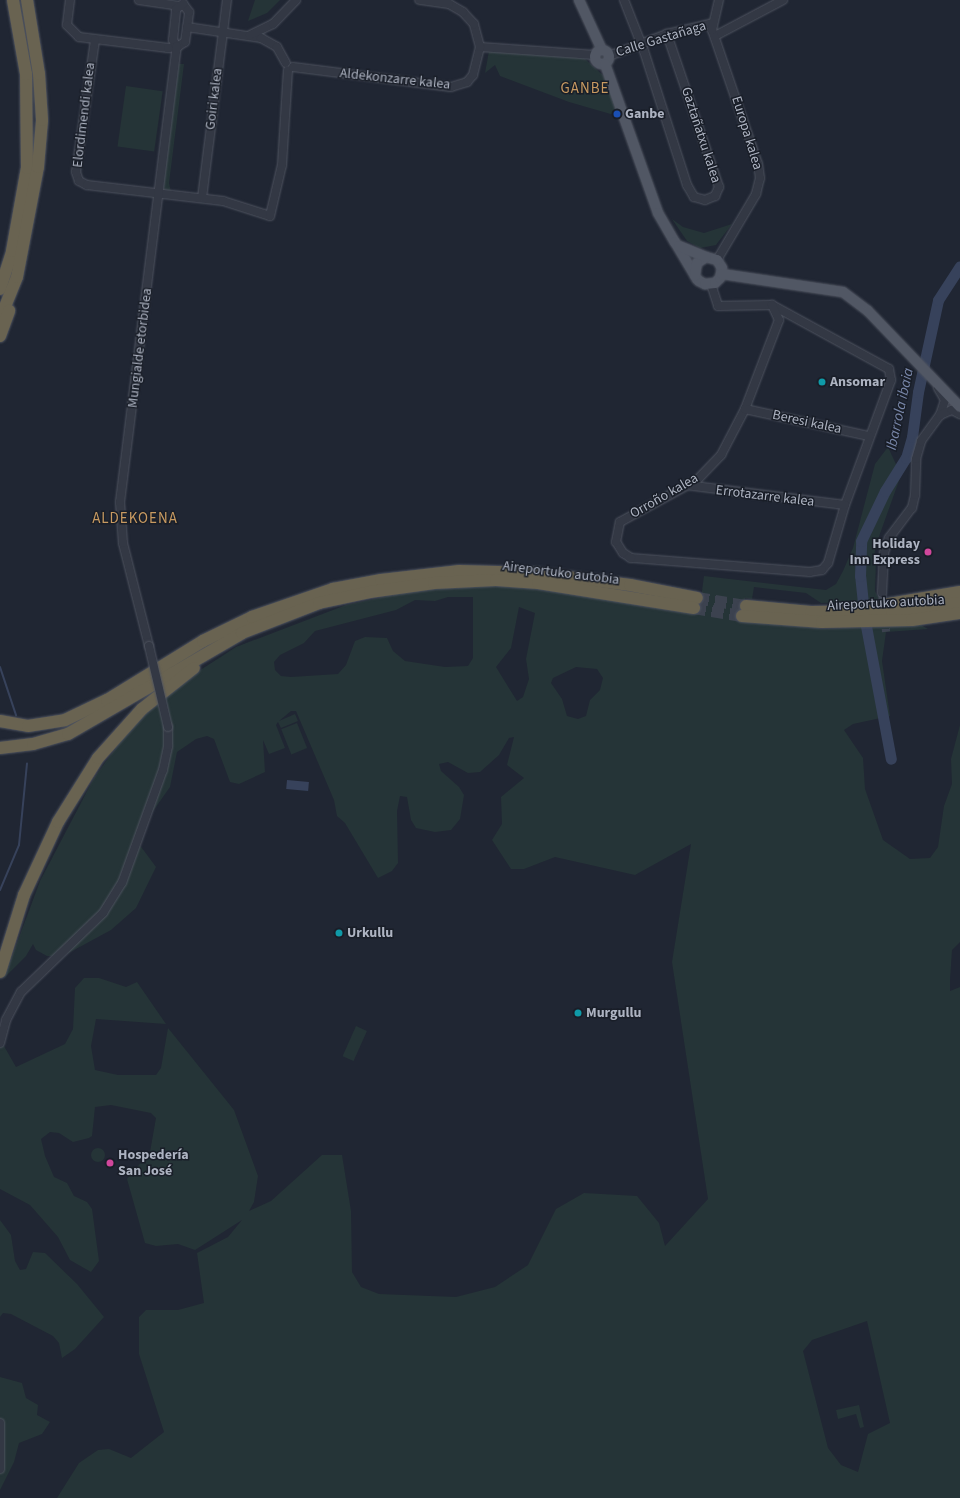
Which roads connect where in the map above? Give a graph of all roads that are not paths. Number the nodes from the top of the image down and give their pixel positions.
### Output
1 (13, 0) edge
2 (27, 0) edge
3 (70, 0) edge
4 (139, 0) edge
5 (227, 0) edge
6 (296, 0) edge
7 (419, 0) edge
8 (579, 0) edge
9 (624, 0) edge
10 (718, 0) edge
11 (783, 0) edge
12 (182, 3) edge
13 (713, 24) junction
14 (269, 26) junction
15 (187, 27) junction
16 (223, 32) junction
17 (667, 34) junction
18 (250, 35) junction
19 (715, 36) junction
20 (94, 40) junction
21 (268, 40) junction
22 (641, 43) junction
23 (178, 47) junction
24 (480, 47) junction
25 (603, 56) junction
26 (289, 67) junction
27 (159, 194) junction
28 (202, 198) junction
29 (675, 242) junction
30 (711, 258) junction
31 (722, 274) junction
32 (695, 276) junction
33 (17, 277) junction
34 (711, 284) junction
35 (0, 289) edge
36 (772, 306) junction
37 (0, 319) edge
38 (0, 336) edge
39 (927, 372) junction
40 (960, 407) edge
41 (745, 409) junction
42 (940, 414) junction
43 (960, 414) edge
44 (869, 436) junction
45 (686, 484) junction
46 (845, 505) junction
47 (381, 580) junction
48 (960, 592) edge
49 (882, 593) tunnel mouth
50 (328, 602) junction
51 (960, 603) edge
52 (811, 612) junction
53 (960, 613) edge
54 (960, 618) edge
55 (912, 620) junction
56 (169, 674) junction
57 (0, 721) edge
58 (0, 748) edge
59 (0, 972) edge
60 (0, 1043) edge
61 (0, 1423) edge
62 (0, 1469) edge

1 - 35 highway
2 - 33 highway
3 - 20 street
4 - 12 street
5 - 16 street, Goiri kalea
6 - 14 street
7 - 24 street, Aldekonzarre kalea
8 - 25 main road
9 - 22 street, Gaztañatxu kalea
10 - 13 street, Europa kalea
11 - 19 street
12 - 15 street, Mungialde etorbidea
12 - 23 street, Mungialde etorbidea
13 - 17 street, Calle Gastañaga
13 - 19 street, Europa kalea
14 - 18 street
14 - 21 street
15 - 16 street
15 - 23 street, Mungialde etorbidea
16 - 18 street
16 - 28 street, Goiri kalea
17 - 22 street, Calle Gastañaga
17 - 22 street, Gaztañatxu kalea
18 - 21 street
19 - 30 street, Europa kalea
20 - 23 street
20 - 27 street, Elordimendi kalea
21 - 26 street
22 - 25 street, Calle Gastañaga
23 - 27 street, Mungialde etorbidea
24 - 25 street
24 - 26 street, Aldekonzarre kalea
25 - 29 main road
26 - 28 street
27 - 28 street
27 - 60 street, Mungialde etorbidea, bridge
29 - 30 main road
29 - 32 main road
30 - 31 main road
30 - 32 main road
31 - 34 main road
31 - 39 main road
32 - 34 main road
33 - 37 highway
33 - 38 highway
34 - 36 street
36 - 41 street, Orroño kalea
36 - 44 street
39 - 40 main road
39 - 42 street
41 - 44 street, Beresi kalea
41 - 45 street, Orroño kalea
42 - 43 street
42 - 49 street
44 - 46 street
45 - 46 street, Errotazarre kalea
45 - 46 street, Orroño kalea
47 - 50 highway, Aireportuko autobia
47 - 56 highway
47 - 57 highway
48 - 52 highway
50 - 56 highway
50 - 59 highway
51 - 52 highway, Aireportuko autobia
52 - 55 highway, Aireportuko autobia
53 - 55 highway, Aireportuko autobia
54 - 55 highway
56 - 58 highway
61 - 62 street

